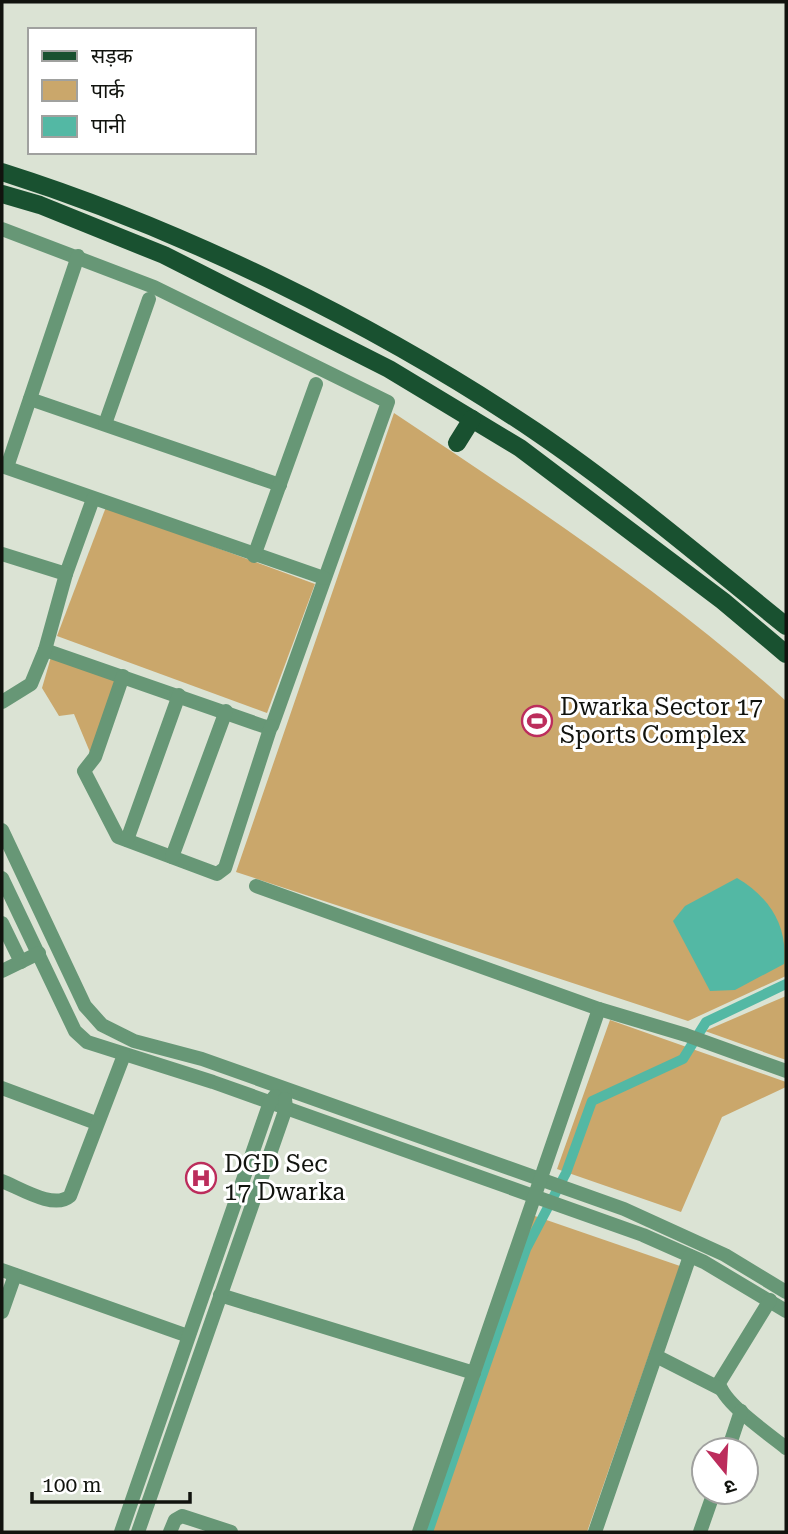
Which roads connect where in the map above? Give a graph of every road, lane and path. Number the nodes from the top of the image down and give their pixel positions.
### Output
1 (2, 172) edge
2 (2, 194) edge
3 (2, 229) edge
4 (78, 256) junction
5 (149, 299) dead end
6 (316, 384) dead end
7 (30, 400) junction
8 (472, 419) junction
9 (105, 424) junction
10 (457, 443) dead end
11 (5, 467) edge
12 (280, 485) junction
13 (93, 499) junction
14 (2, 554) edge
15 (254, 556) junction
16 (66, 575) junction
17 (324, 578) junction
18 (786, 626) edge
19 (45, 650) junction
20 (786, 654) edge
21 (123, 677) junction
22 (179, 695) junction
23 (2, 702) edge
24 (226, 711) junction
25 (271, 726) junction
26 (2, 831) edge
27 (127, 840) junction
28 (172, 857) junction
29 (2, 878) edge
30 (256, 886) dead end
31 (2, 922) edge
32 (39, 953) junction
33 (21, 962) junction
34 (2, 971) edge
35 (599, 1009) junction
36 (124, 1055) junction
37 (786, 1071) edge
38 (2, 1088) edge
39 (283, 1088) junction
40 (270, 1102) junction
41 (286, 1108) junction
42 (96, 1123) junction
43 (543, 1180) junction
44 (2, 1181) edge
45 (539, 1197) junction
46 (690, 1256) junction
47 (8, 1272) edge
48 (786, 1292) edge
49 (220, 1295) junction
50 (770, 1300) junction
51 (786, 1311) edge
52 (2, 1312) edge
53 (188, 1336) junction
54 (656, 1356) junction
55 (474, 1373) junction
56 (721, 1389) junction
57 (741, 1411) junction
58 (733, 1436) edge
59 (786, 1448) edge
60 (709, 1506) edge
61 (121, 1532) edge
62 (138, 1532) edge
63 (170, 1532) edge
64 (231, 1532) edge
65 (419, 1532) edge
66 (595, 1532) edge
67 (700, 1532) edge

1 - 18 main road
2 - 8 main road
3 - 4 street
4 - 7 street
4 - 17 street
5 - 9 street
6 - 12 street
7 - 9 street
7 - 11 street
8 - 10 main road
8 - 20 main road
9 - 12 street
11 - 13 street
12 - 15 street
13 - 15 street
13 - 16 street
14 - 16 street
15 - 17 street
16 - 19 street
17 - 25 street
19 - 21 street
19 - 23 street
21 - 22 street
21 - 27 street
22 - 24 street
22 - 27 street
24 - 25 street
24 - 28 street
25 - 28 street
26 - 39 street
27 - 28 street
29 - 32 street
30 - 35 street
31 - 33 street
32 - 33 street
32 - 36 street
33 - 34 street
35 - 37 street
35 - 43 street
36 - 40 street
36 - 42 street
38 - 42 street
39 - 40 street
39 - 41 street
39 - 43 street
40 - 41 street
40 - 53 street
41 - 45 street
41 - 49 street
42 - 44 street
43 - 45 street
43 - 48 street
45 - 46 street
45 - 55 street
46 - 50 street
46 - 54 street
47 - 52 street
47 - 53 street
49 - 55 street
49 - 62 street
50 - 51 street
50 - 56 street
53 - 61 street
54 - 56 street
54 - 66 street
55 - 65 street
56 - 57 street
57 - 58 street
57 - 59 street
60 - 67 street
63 - 64 street

